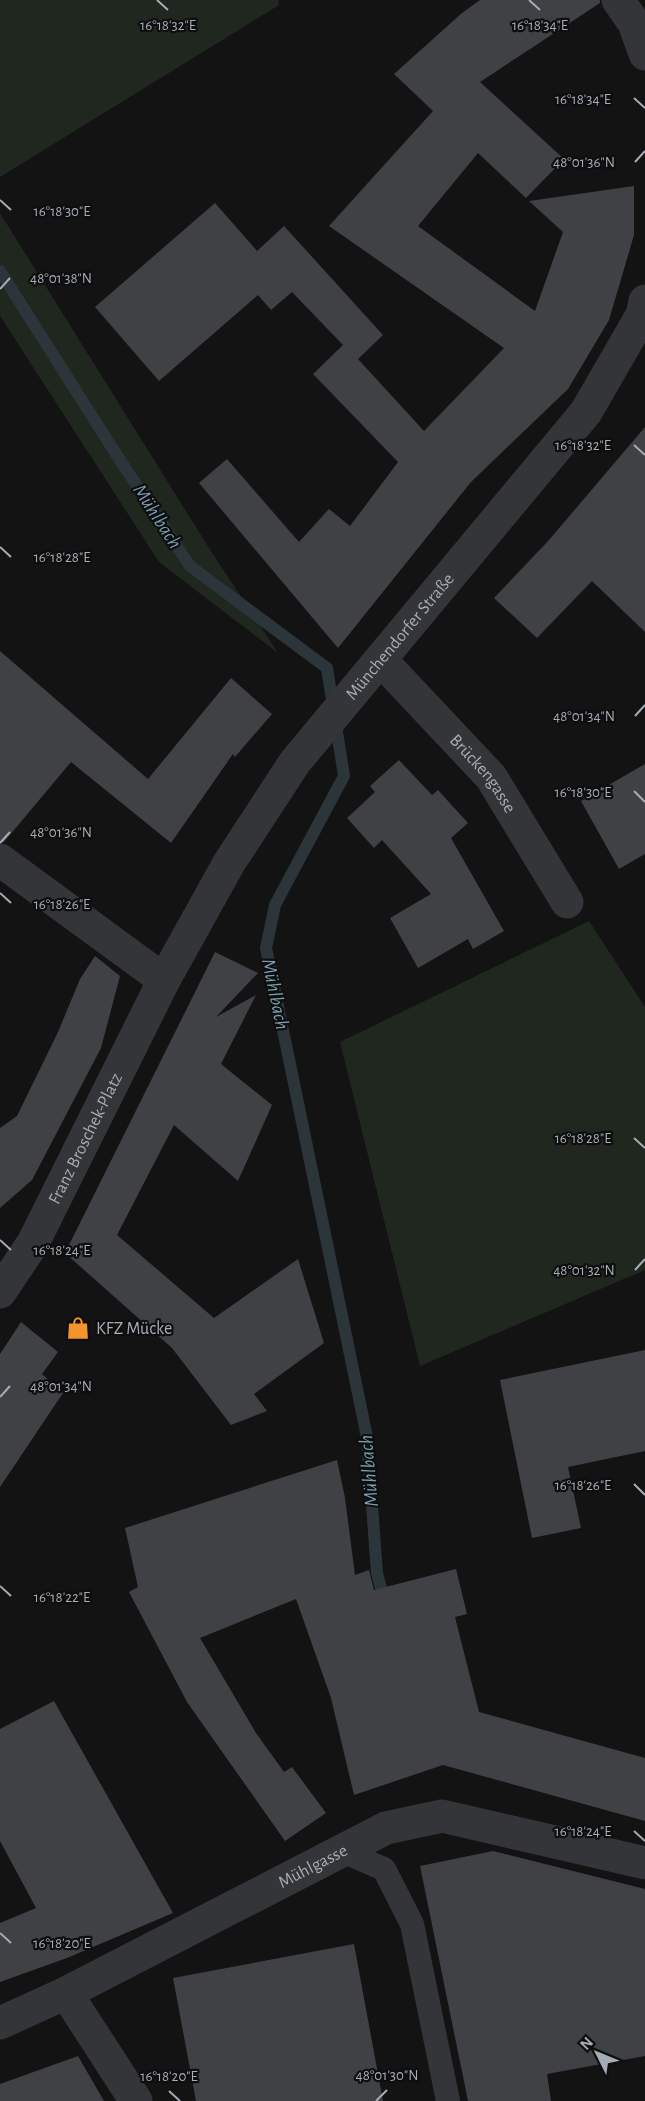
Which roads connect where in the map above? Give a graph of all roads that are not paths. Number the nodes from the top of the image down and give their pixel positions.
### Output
1 (632, 13) edge
2 (645, 54) edge
3 (645, 301) edge
4 (381, 660) junction
5 (0, 860) edge
6 (567, 902) dead end
7 (164, 980) junction
8 (0, 1292) edge
9 (342, 1851) junction
10 (645, 1863) edge
11 (66, 1993) junction
12 (0, 2023) edge
13 (136, 2101) edge
14 (448, 2101) edge

1 - 2 street
3 - 4 street, Münchendorfer Straße
4 - 6 street, Brückengasse
4 - 7 street, Münchendorfer Straße
5 - 7 street
7 - 8 street, Franz Broschek-Platz
9 - 10 street, Mühlgasse
9 - 11 street, Mühlgasse
9 - 14 lane
11 - 12 street, Mühlgasse
11 - 13 street

